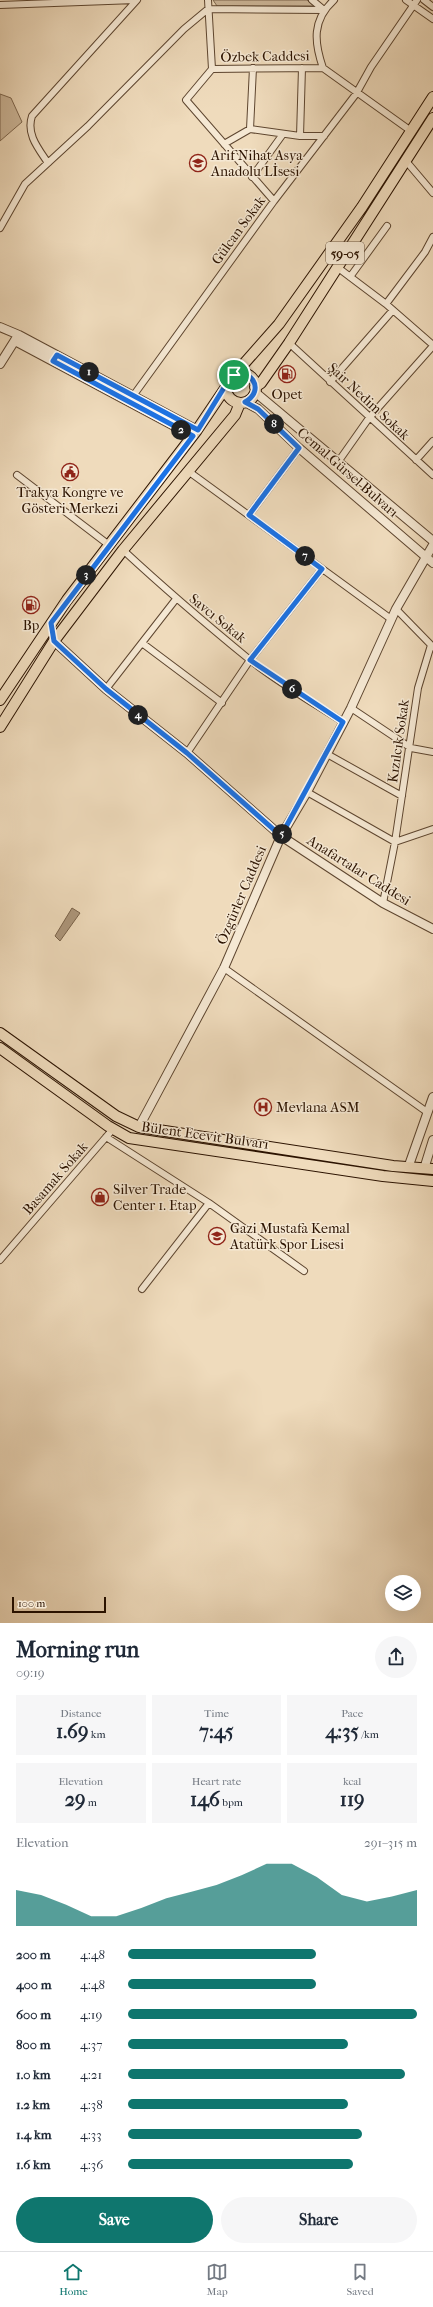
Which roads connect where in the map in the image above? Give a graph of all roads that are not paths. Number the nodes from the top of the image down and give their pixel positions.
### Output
1 (136, 0) edge
2 (208, 0) edge
3 (312, 0) edge
4 (334, 0) edge
5 (406, 0) edge
6 (424, 0) edge
7 (90, 1) edge
8 (416, 3) edge
9 (0, 5) edge
10 (433, 6) edge
11 (208, 9) junction
12 (324, 10) junction
13 (433, 19) edge
14 (253, 68) junction
15 (302, 68) junction
16 (323, 68) junction
17 (212, 69) junction
18 (356, 94) junction
19 (433, 97) edge
20 (433, 118) edge
21 (250, 129) junction
22 (411, 131) junction
23 (283, 134) junction
24 (300, 136) junction
25 (324, 136) junction
26 (224, 144) junction
27 (406, 161) junction
28 (48, 163) junction
29 (252, 177) junction
30 (433, 193) edge
31 (274, 201) junction
32 (387, 226) dead end
33 (0, 228) edge
34 (433, 238) edge
35 (337, 267) junction
36 (350, 277) junction
37 (386, 304) junction
38 (393, 310) junction
39 (0, 327) edge
40 (17, 338) junction
41 (289, 343) junction
42 (433, 346) edge
43 (55, 358) junction
44 (0, 364) edge
45 (234, 375) junction
46 (330, 382) junction
47 (226, 387) junction
48 (255, 389) junction
49 (133, 396) junction
50 (243, 403) junction
51 (369, 418) junction
52 (195, 433) junction
53 (433, 441) edge
54 (299, 448) junction
55 (416, 460) junction
56 (338, 462) junction
57 (188, 471) junction
58 (17, 475) dead end
59 (433, 475) edge
60 (249, 515) junction
61 (433, 541) edge
62 (109, 545) junction
63 (433, 545) edge
64 (123, 550) junction
65 (430, 560) edge
66 (322, 569) junction
67 (176, 599) junction
68 (396, 609) junction
69 (391, 619) junction
70 (51, 623) junction
71 (54, 641) junction
72 (142, 643) junction
73 (432, 646) edge
74 (250, 660) junction
75 (106, 689) junction
76 (0, 700) edge
77 (222, 703) junction
78 (351, 708) junction
79 (343, 722) junction
80 (0, 727) edge
81 (410, 748) junction
82 (433, 752) edge
83 (187, 753) junction
84 (327, 754) junction
85 (307, 792) junction
86 (402, 796) junction
87 (433, 829) edge
88 (281, 836) junction
89 (395, 842) junction
90 (383, 903) junction
91 (433, 929) edge
92 (224, 968) junction
93 (0, 1033) edge
94 (0, 1048) edge
95 (433, 1097) edge
96 (427, 1112) junction
97 (138, 1127) junction
98 (113, 1129) junction
99 (106, 1137) junction
100 (433, 1140) edge
101 (408, 1168) junction
102 (428, 1169) edge
103 (433, 1181) edge
104 (209, 1203) junction
105 (0, 1260) edge
106 (304, 1271) dead end
107 (142, 1289) dead end

1 - 7 street
1 - 28 street
2 - 11 street
3 - 12 street
4 - 12 street
5 - 8 street
6 - 10 street
7 - 9 street
8 - 13 street
8 - 18 street, Gülcan Sokak
11 - 12 street
11 - 17 street
11 - 28 street
12 - 16 street
14 - 15 street, Özbek Caddesi
14 - 17 street, Özbek Caddesi
14 - 21 street
15 - 16 street, Özbek Caddesi
15 - 24 street
16 - 18 street, Özbek Caddesi
17 - 26 street, Özbek Caddesi
18 - 22 street, Özbek Caddesi
18 - 25 street, Gülcan Sokak
19 - 22 main road
20 - 27 main road, 59-05
21 - 23 street
21 - 26 street
22 - 45 main road
23 - 24 street
23 - 29 street
24 - 25 street
25 - 31 street, Gülcan Sokak
26 - 29 street
27 - 30 street
27 - 35 main road, 59-05
28 - 33 street
29 - 31 street
31 - 49 street, Gülcan Sokak
32 - 36 street
34 - 37 street
35 - 36 street
35 - 41 main road, 59-05
36 - 37 street
37 - 38 street
38 - 42 street
38 - 46 street
39 - 40 street
40 - 43 street
40 - 44 street
41 - 46 street, Şair Nedim Sokak
41 - 48 main road, 59-05
42 - 51 street
43 - 49 street
43 - 52 street
45 - 47 main road
45 - 48 main road
46 - 51 street, Şair Nedim Sokak
47 - 50 main road
47 - 52 main road
48 - 50 main road
48 - 56 street, Cemal Gürsel Bulvarı
49 - 52 street
50 - 54 street, Cemal Gürsel Bulvarı
50 - 57 main road
51 - 55 street, Şair Nedim Sokak
51 - 56 street
52 - 62 main road
53 - 55 street
54 - 60 street
54 - 65 street, Cemal Gürsel Bulvarı
55 - 59 street, Şair Nedim Sokak
56 - 61 street, Cemal Gürsel Bulvarı
57 - 60 street
57 - 64 main road
58 - 62 street
60 - 66 street
62 - 70 main road
63 - 65 street, Özgürler Caddesi
64 - 67 street, Savcı Sokak
64 - 71 main road
65 - 68 street, Özgürler Caddesi
66 - 69 street
66 - 74 street
67 - 72 street
67 - 74 street, Savcı Sokak
68 - 69 street, Özgürler Caddesi
68 - 73 street
69 - 78 street, Özgürler Caddesi
70 - 71 street
70 - 76 main road
71 - 75 street, Anafartalar Caddesi
71 - 80 main road
72 - 75 street
72 - 77 street
73 - 81 street, Kızılcık Sokak
74 - 77 street
74 - 79 street, Savcı Sokak
75 - 83 street, Anafartalar Caddesi
77 - 83 street
78 - 79 street, Özgürler Caddesi
78 - 81 street
79 - 84 street, Özgürler Caddesi
81 - 82 street
81 - 86 street, Kızılcık Sokak
83 - 88 street, Anafartalar Caddesi
84 - 85 street, Özgürler Caddesi
84 - 86 street
85 - 88 street, Özgürler Caddesi
85 - 89 street
86 - 89 street, Kızılcık Sokak
87 - 89 street
88 - 90 street, Anafartalar Caddesi
88 - 92 street, Özgürler Caddesi
89 - 90 street, Kızılcık Sokak
90 - 91 street, Anafartalar Caddesi
92 - 96 street
92 - 97 street, Özgürler Caddesi
93 - 97 main road
94 - 98 main road, Bülent Ecevit Bulvarı
95 - 96 street
96 - 101 street
97 - 101 main road
98 - 99 street, Basamak Sokak
98 - 103 main road, Bülent Ecevit Bulvarı
99 - 104 street
99 - 105 street, Basamak Sokak
100 - 102 street
101 - 102 main road
104 - 106 street
104 - 107 street

